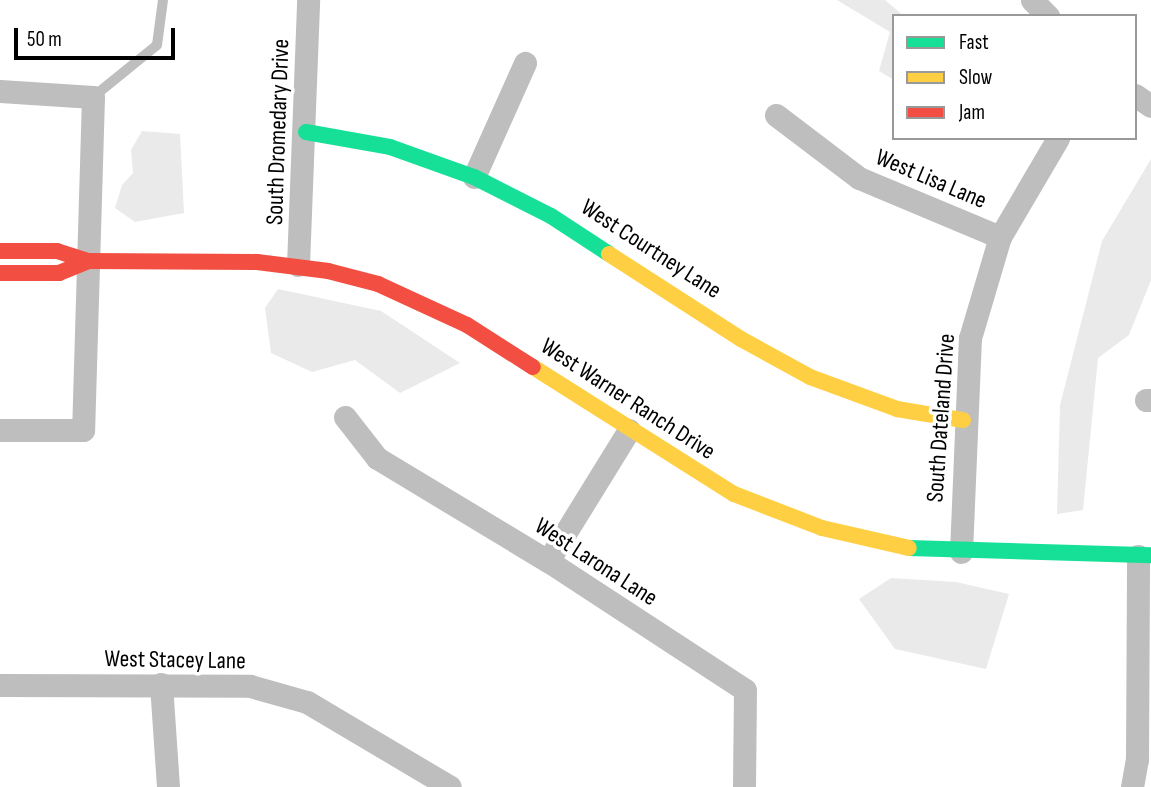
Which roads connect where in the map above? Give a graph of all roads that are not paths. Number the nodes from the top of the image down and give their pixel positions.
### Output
1 (163, 0) edge
2 (308, 0) edge
3 (1032, 0) edge
4 (1046, 14) edge
5 (526, 62) dead end
6 (0, 91) edge
7 (93, 97) junction
8 (776, 115) dead end
9 (306, 132) junction
10 (1057, 140) edge
11 (474, 177) junction
12 (1000, 237) junction
13 (0, 251) edge
14 (88, 261) junction
15 (298, 265) junction
16 (0, 273) edge
17 (345, 417) dead end
18 (963, 420) junction
19 (0, 430) edge
20 (629, 430) junction
21 (961, 552) junction
22 (1144, 556) edge
23 (548, 561) junction
24 (161, 684) junction
25 (0, 685) edge
26 (168, 787) edge
27 (450, 787) edge
28 (744, 787) edge
29 (1132, 787) edge

1 - 7 lane
2 - 9 street, South Dromedary Drive
3 - 4 street
5 - 11 street
6 - 7 street
7 - 14 street
8 - 12 street, West Lisa Lane
9 - 11 street, West Courtney Lane
9 - 15 street, South Dromedary Drive
10 - 12 street, South Dateland Drive
11 - 18 street, West Courtney Lane
12 - 18 street, South Dateland Drive
13 - 14 street, West Warner Ranch Drive
14 - 15 street, West Warner Ranch Drive
14 - 16 street, West Warner Ranch Drive
14 - 19 street
15 - 20 street, West Warner Ranch Drive
17 - 23 street, West Larona Lane
18 - 21 street, South Dateland Drive
20 - 21 street, West Warner Ranch Drive
20 - 23 street
21 - 22 street, West Warner Ranch Drive
22 - 29 street
23 - 28 street, West Larona Lane
24 - 25 street, West Stacey Lane
24 - 26 street
24 - 27 street, West Stacey Lane

